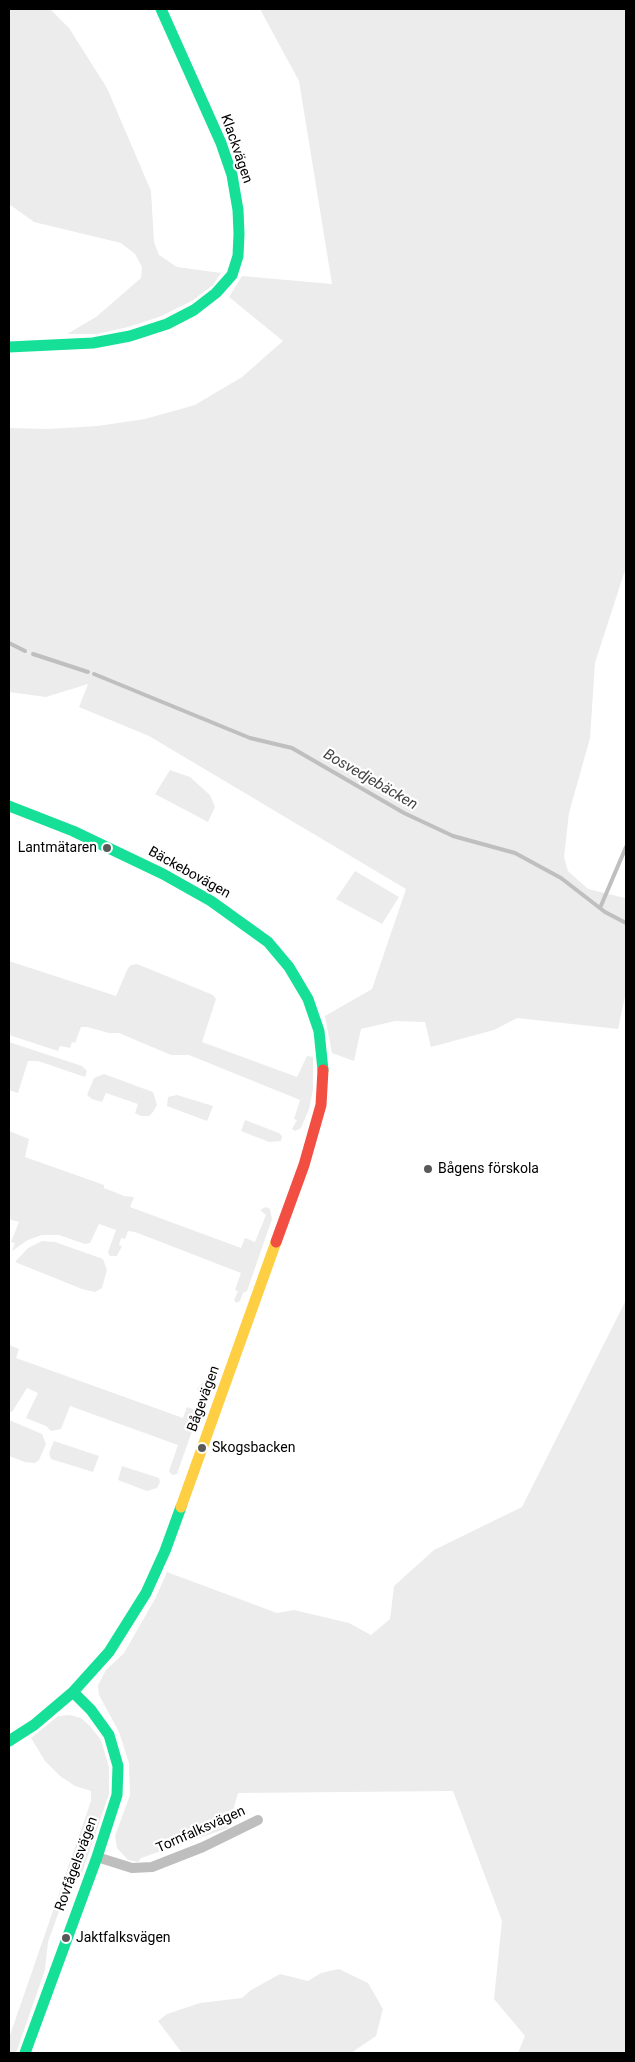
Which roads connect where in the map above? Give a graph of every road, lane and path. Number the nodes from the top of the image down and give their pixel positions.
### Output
1 (160, 9) edge
2 (9, 347) edge
3 (9, 806) edge
4 (314, 1016) joint
5 (73, 1692) junction
6 (9, 1741) edge
7 (258, 1820) dead end
8 (97, 1857) junction
9 (25, 2053) edge

1 - 2 street, Klackvägen
3 - 4 street, Bäckebovägen
4 - 5 street, Bågevägen
5 - 6 street, Bågevägen
5 - 8 street, Rovfågelsvägen
7 - 8 street, Tornfalksvägen
8 - 9 street, Rovfågelsvägen

